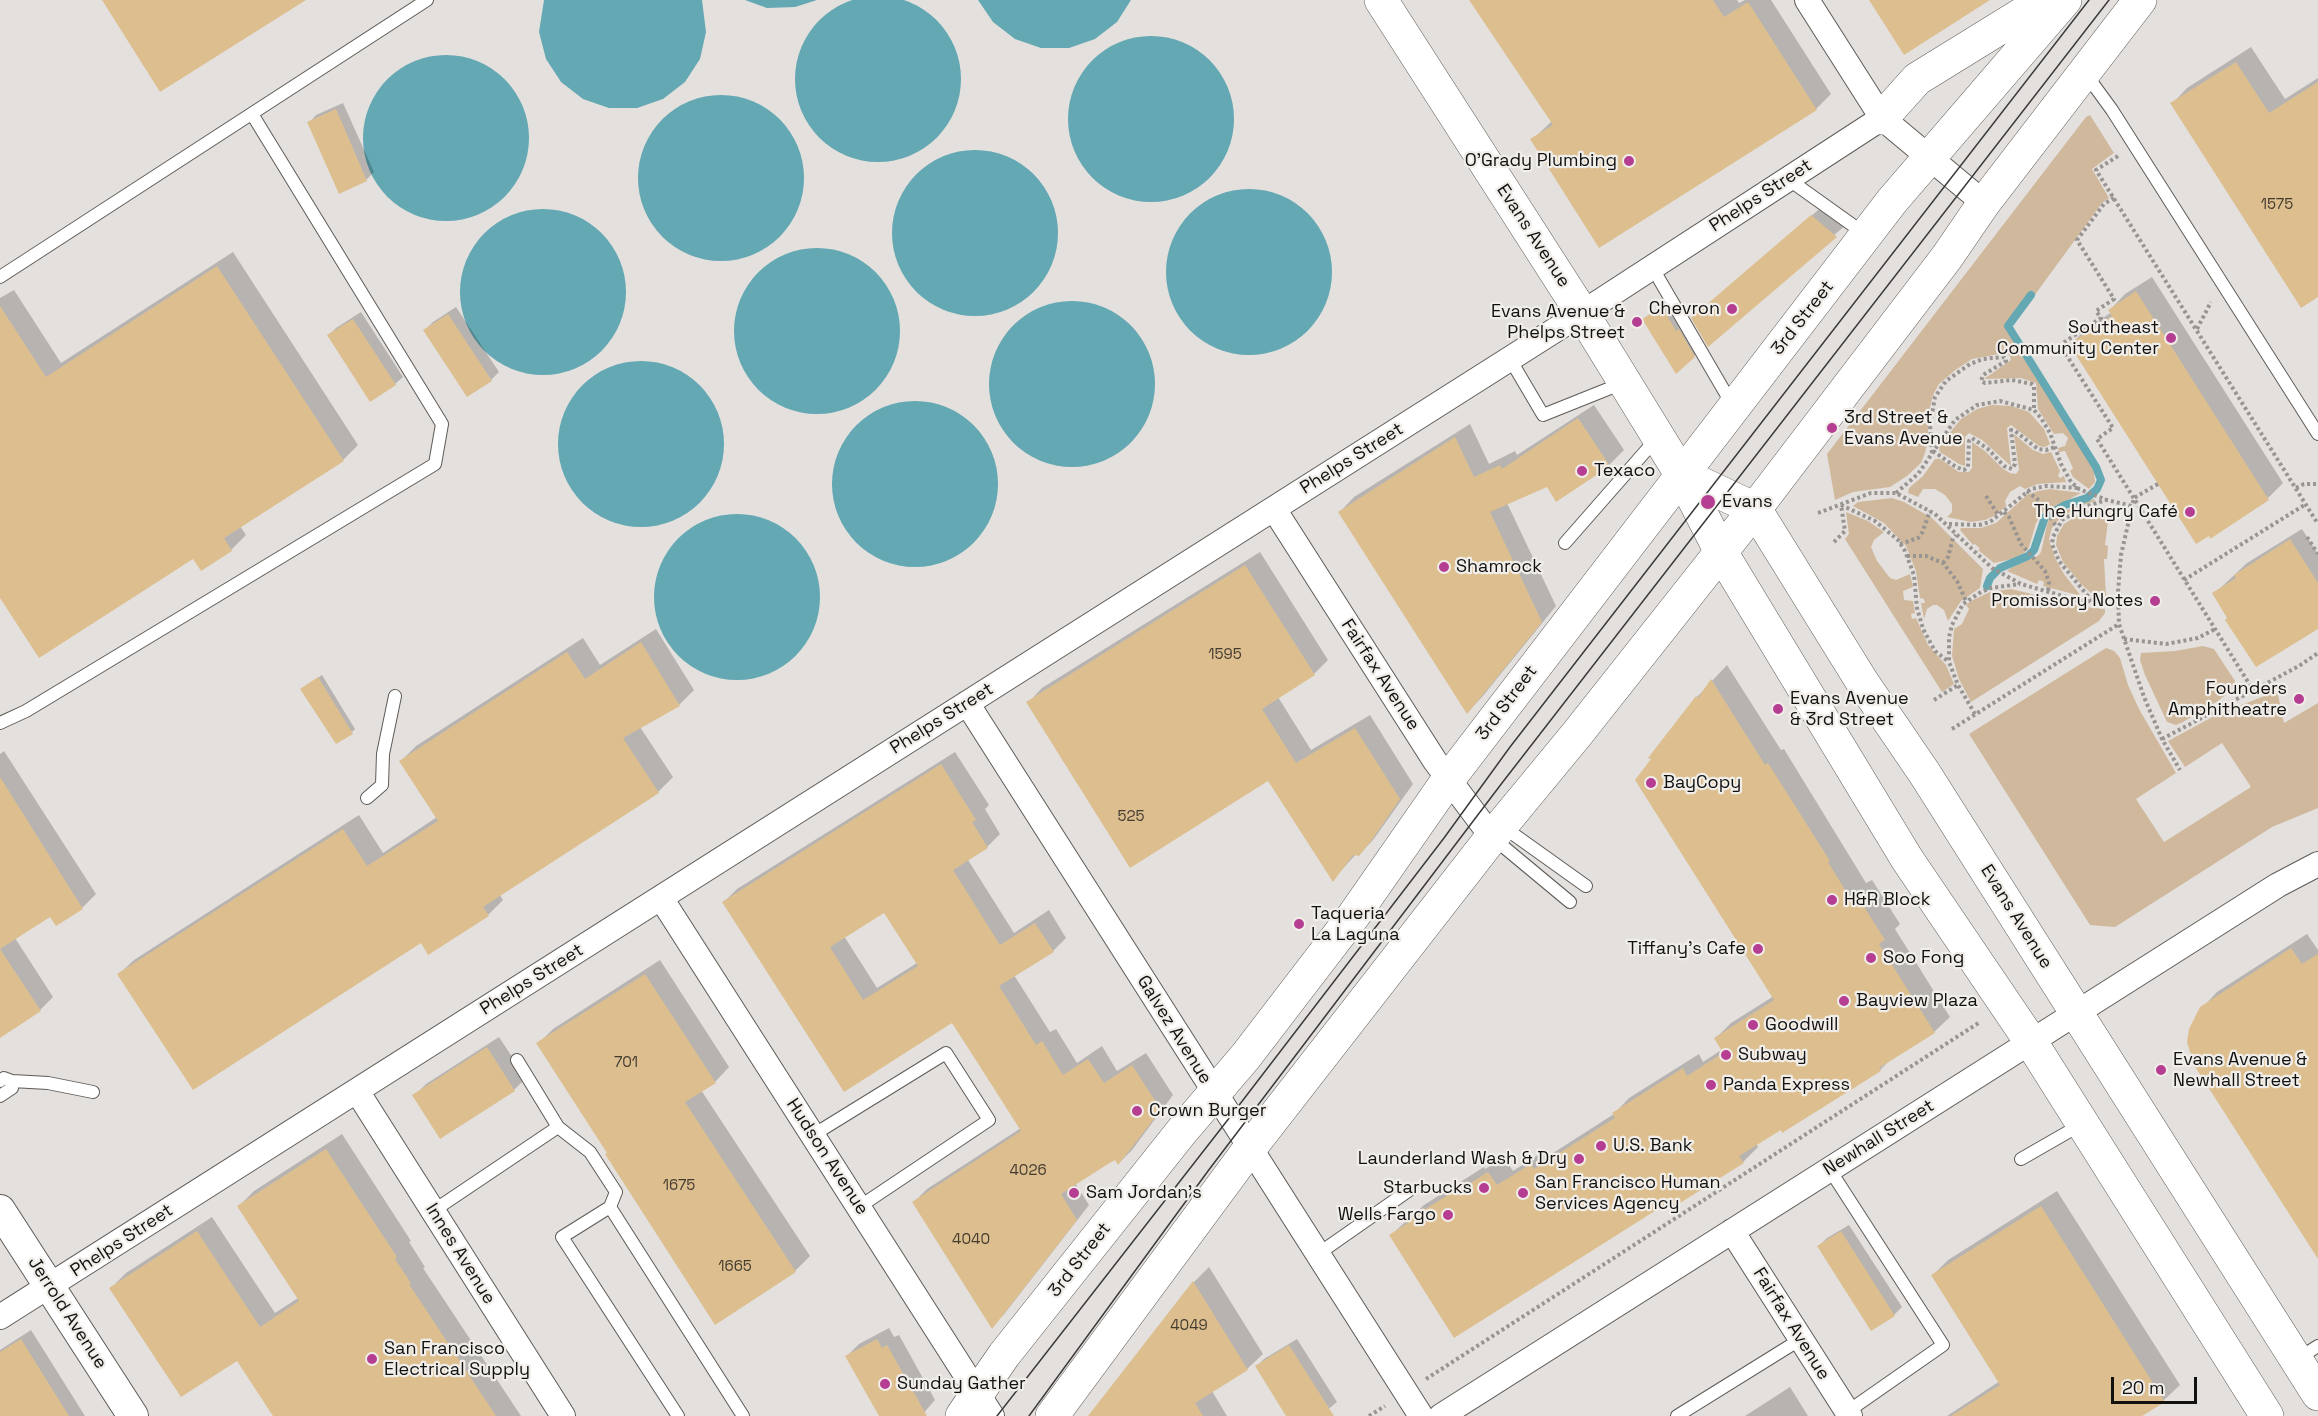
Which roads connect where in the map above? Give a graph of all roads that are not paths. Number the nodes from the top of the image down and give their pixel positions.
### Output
1 (427, 0) edge
2 (1381, 0) edge
3 (1807, 0) edge
4 (2045, 0) edge
5 (2065, 0) edge
6 (2139, 0) edge
7 (2085, 72) junction
8 (252, 114) junction
9 (1882, 118) junction
10 (1930, 158) junction
11 (1788, 179) junction
12 (1984, 203) junction
13 (1867, 235) junction
14 (1652, 267) junction
15 (0, 277) edge
16 (1582, 313) junction
17 (1510, 359) junction
18 (1624, 382) junction
19 (1733, 407) junction
20 (2318, 434) edge
21 (1658, 436) junction
22 (1681, 474) junction
23 (1274, 509) junction
24 (1755, 509) junction
25 (1565, 543) dead end
26 (1721, 552) junction
27 (395, 696) dead end
28 (967, 704) junction
29 (0, 723) edge
30 (1448, 780) junction
31 (367, 798) dead end
32 (1497, 831) junction
33 (2318, 864) edge
34 (1586, 886) dead end
35 (661, 898) junction
36 (1570, 902) dead end
37 (2077, 1012) junction
38 (2031, 1042) junction
39 (517, 1060) dead end
40 (6, 1081) edge
41 (357, 1091) junction
42 (93, 1092) dead end
43 (1214, 1093) junction
44 (0, 1096) edge
45 (2083, 1124) junction
46 (558, 1127) junction
47 (813, 1135) junction
48 (1250, 1148) junction
49 (2021, 1159) dead end
50 (1830, 1170) junction
51 (1408, 1191) dead end
52 (610, 1207) junction
53 (859, 1207) junction
54 (0, 1210) edge
55 (434, 1211) junction
56 (1732, 1231) junction
57 (1318, 1254) junction
58 (50, 1287) junction
59 (0, 1317) edge
60 (1801, 1339) junction
61 (2307, 1353) edge
62 (2318, 1394) edge
63 (977, 1408) edge
64 (1849, 1414) edge
65 (133, 1416) edge
66 (563, 1416) edge
67 (678, 1416) edge
68 (742, 1416) edge
69 (1052, 1416) edge
70 (1421, 1416) edge
71 (1441, 1416) edge
72 (1677, 1416) edge
73 (2267, 1416) edge

1 - 8 lane
2 - 16 main road, Evans Avenue
3 - 9 street
4 - 9 main road
5 - 10 main road, 3rd Street
6 - 7 main road
7 - 12 main road
7 - 20 lane
8 - 15 lane
8 - 29 lane
9 - 10 street
9 - 11 street, Phelps Street
10 - 12 street
10 - 13 main road, 3rd Street
11 - 13 lane
11 - 14 street, Phelps Street
12 - 24 main road
13 - 19 main road, 3rd Street
14 - 16 street, Phelps Street
14 - 19 lane
16 - 17 street, Phelps Street
16 - 18 main road, Evans Avenue
17 - 18 lane
17 - 23 street, Phelps Street
18 - 21 main road, Evans Avenue
19 - 22 main road, 3rd Street
21 - 22 main road, Evans Avenue
21 - 25 lane
22 - 24 main road
22 - 26 main road, Evans Avenue
22 - 30 main road, 3rd Street
23 - 28 street, Phelps Street
23 - 30 street, Fairfax Avenue
24 - 26 main road
24 - 37 main road, Evans Avenue
26 - 32 main road
26 - 38 main road, Evans Avenue
27 - 31 lane
28 - 35 street, Phelps Street
28 - 43 street, Galvez Avenue
30 - 32 street, Fairfax Avenue
30 - 43 main road, 3rd Street
32 - 34 lane
32 - 36 lane
32 - 48 main road
33 - 37 street, Newhall Street
35 - 41 street, Phelps Street
35 - 47 street, Hudson Avenue
37 - 38 street, Newhall Street
37 - 61 main road, Evans Avenue
38 - 45 main road, Evans Avenue
38 - 50 street, Newhall Street
39 - 46 lane
40 - 42 lane
40 - 44 lane
41 - 55 street, Innes Avenue
41 - 58 street, Phelps Street
43 - 48 street, Galvez Avenue
43 - 63 main road, 3rd Street
45 - 49 lane
45 - 73 main road, Evans Avenue
46 - 52 lane
46 - 55 lane
47 - 53 street, Hudson Avenue
47 - 53 lane
48 - 57 street, Galvez Avenue
48 - 69 main road
50 - 56 street, Newhall Street
50 - 64 lane
51 - 57 lane
52 - 67 lane
52 - 68 lane
53 - 63 street, Hudson Avenue
54 - 58 street, Jerrold Avenue
55 - 66 street, Innes Avenue
56 - 60 street, Fairfax Avenue
56 - 71 street, Newhall Street
57 - 70 street, Galvez Avenue
58 - 59 street, Phelps Street
58 - 65 street, Jerrold Avenue
60 - 64 street, Fairfax Avenue
60 - 72 lane
61 - 62 main road, Evans Avenue

